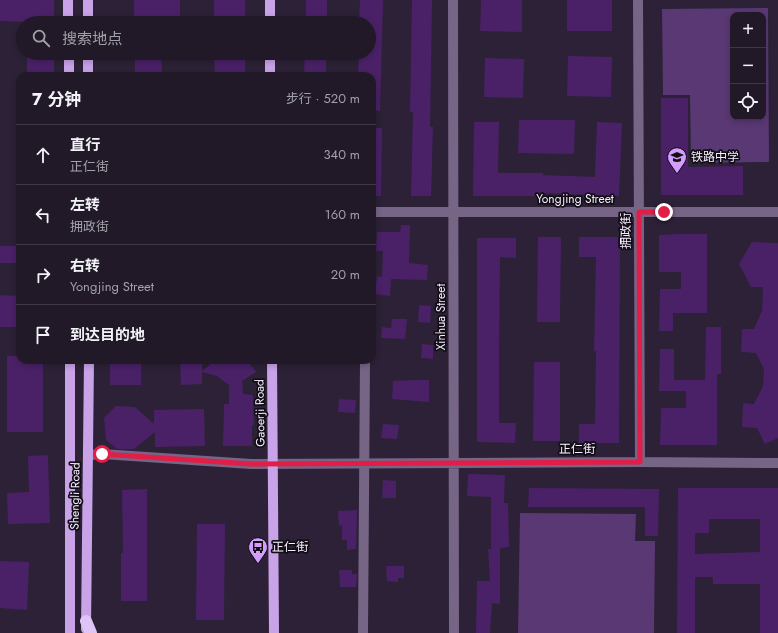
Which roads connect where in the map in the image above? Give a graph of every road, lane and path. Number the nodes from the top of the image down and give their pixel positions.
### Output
1 (68, 0) edge
2 (88, 0) edge
3 (270, 0) edge
4 (453, 0) edge
5 (638, 0) edge
6 (68, 16) edge
7 (88, 16) edge
8 (270, 16) edge
9 (69, 60) edge
10 (88, 60) edge
11 (270, 60) edge
12 (69, 72) edge
13 (88, 72) edge
14 (270, 72) edge
15 (376, 212) edge
16 (454, 212) junction
17 (639, 212) junction
18 (778, 212) edge
19 (70, 364) edge
20 (89, 364) edge
21 (272, 364) edge
22 (365, 364) edge
23 (89, 456) junction
24 (455, 462) junction
25 (640, 462) junction
26 (778, 463) edge
27 (274, 464) junction
28 (364, 464) junction
29 (86, 627) edge
30 (70, 633) edge
31 (91, 633) edge
32 (274, 633) edge
33 (363, 633) edge
34 (454, 633) edge

1 - 6 main road
2 - 7 main road
3 - 8 main road
4 - 16 street, Xinhua Street
5 - 17 street, 拥政街
9 - 12 main road
10 - 13 main road
11 - 14 main road
15 - 16 street, Yongjing Street
16 - 17 street, Yongjing Street
16 - 24 street, Xinhua Street
17 - 18 street, Yongjing Street
17 - 25 street, 拥政街
19 - 30 main road, Shengli Road
20 - 23 main road, Shengli Road
21 - 27 main road, Gaoerji Road
22 - 28 street
23 - 27 street, 正仁街
23 - 29 main road, Shengli Road
24 - 25 street, 正仁街
24 - 28 street, 正仁街
24 - 34 street, Xinhua Street
25 - 26 street, 正仁街
27 - 28 street, 正仁街
27 - 32 main road, Gaoerji Road
28 - 33 street
29 - 31 highway

